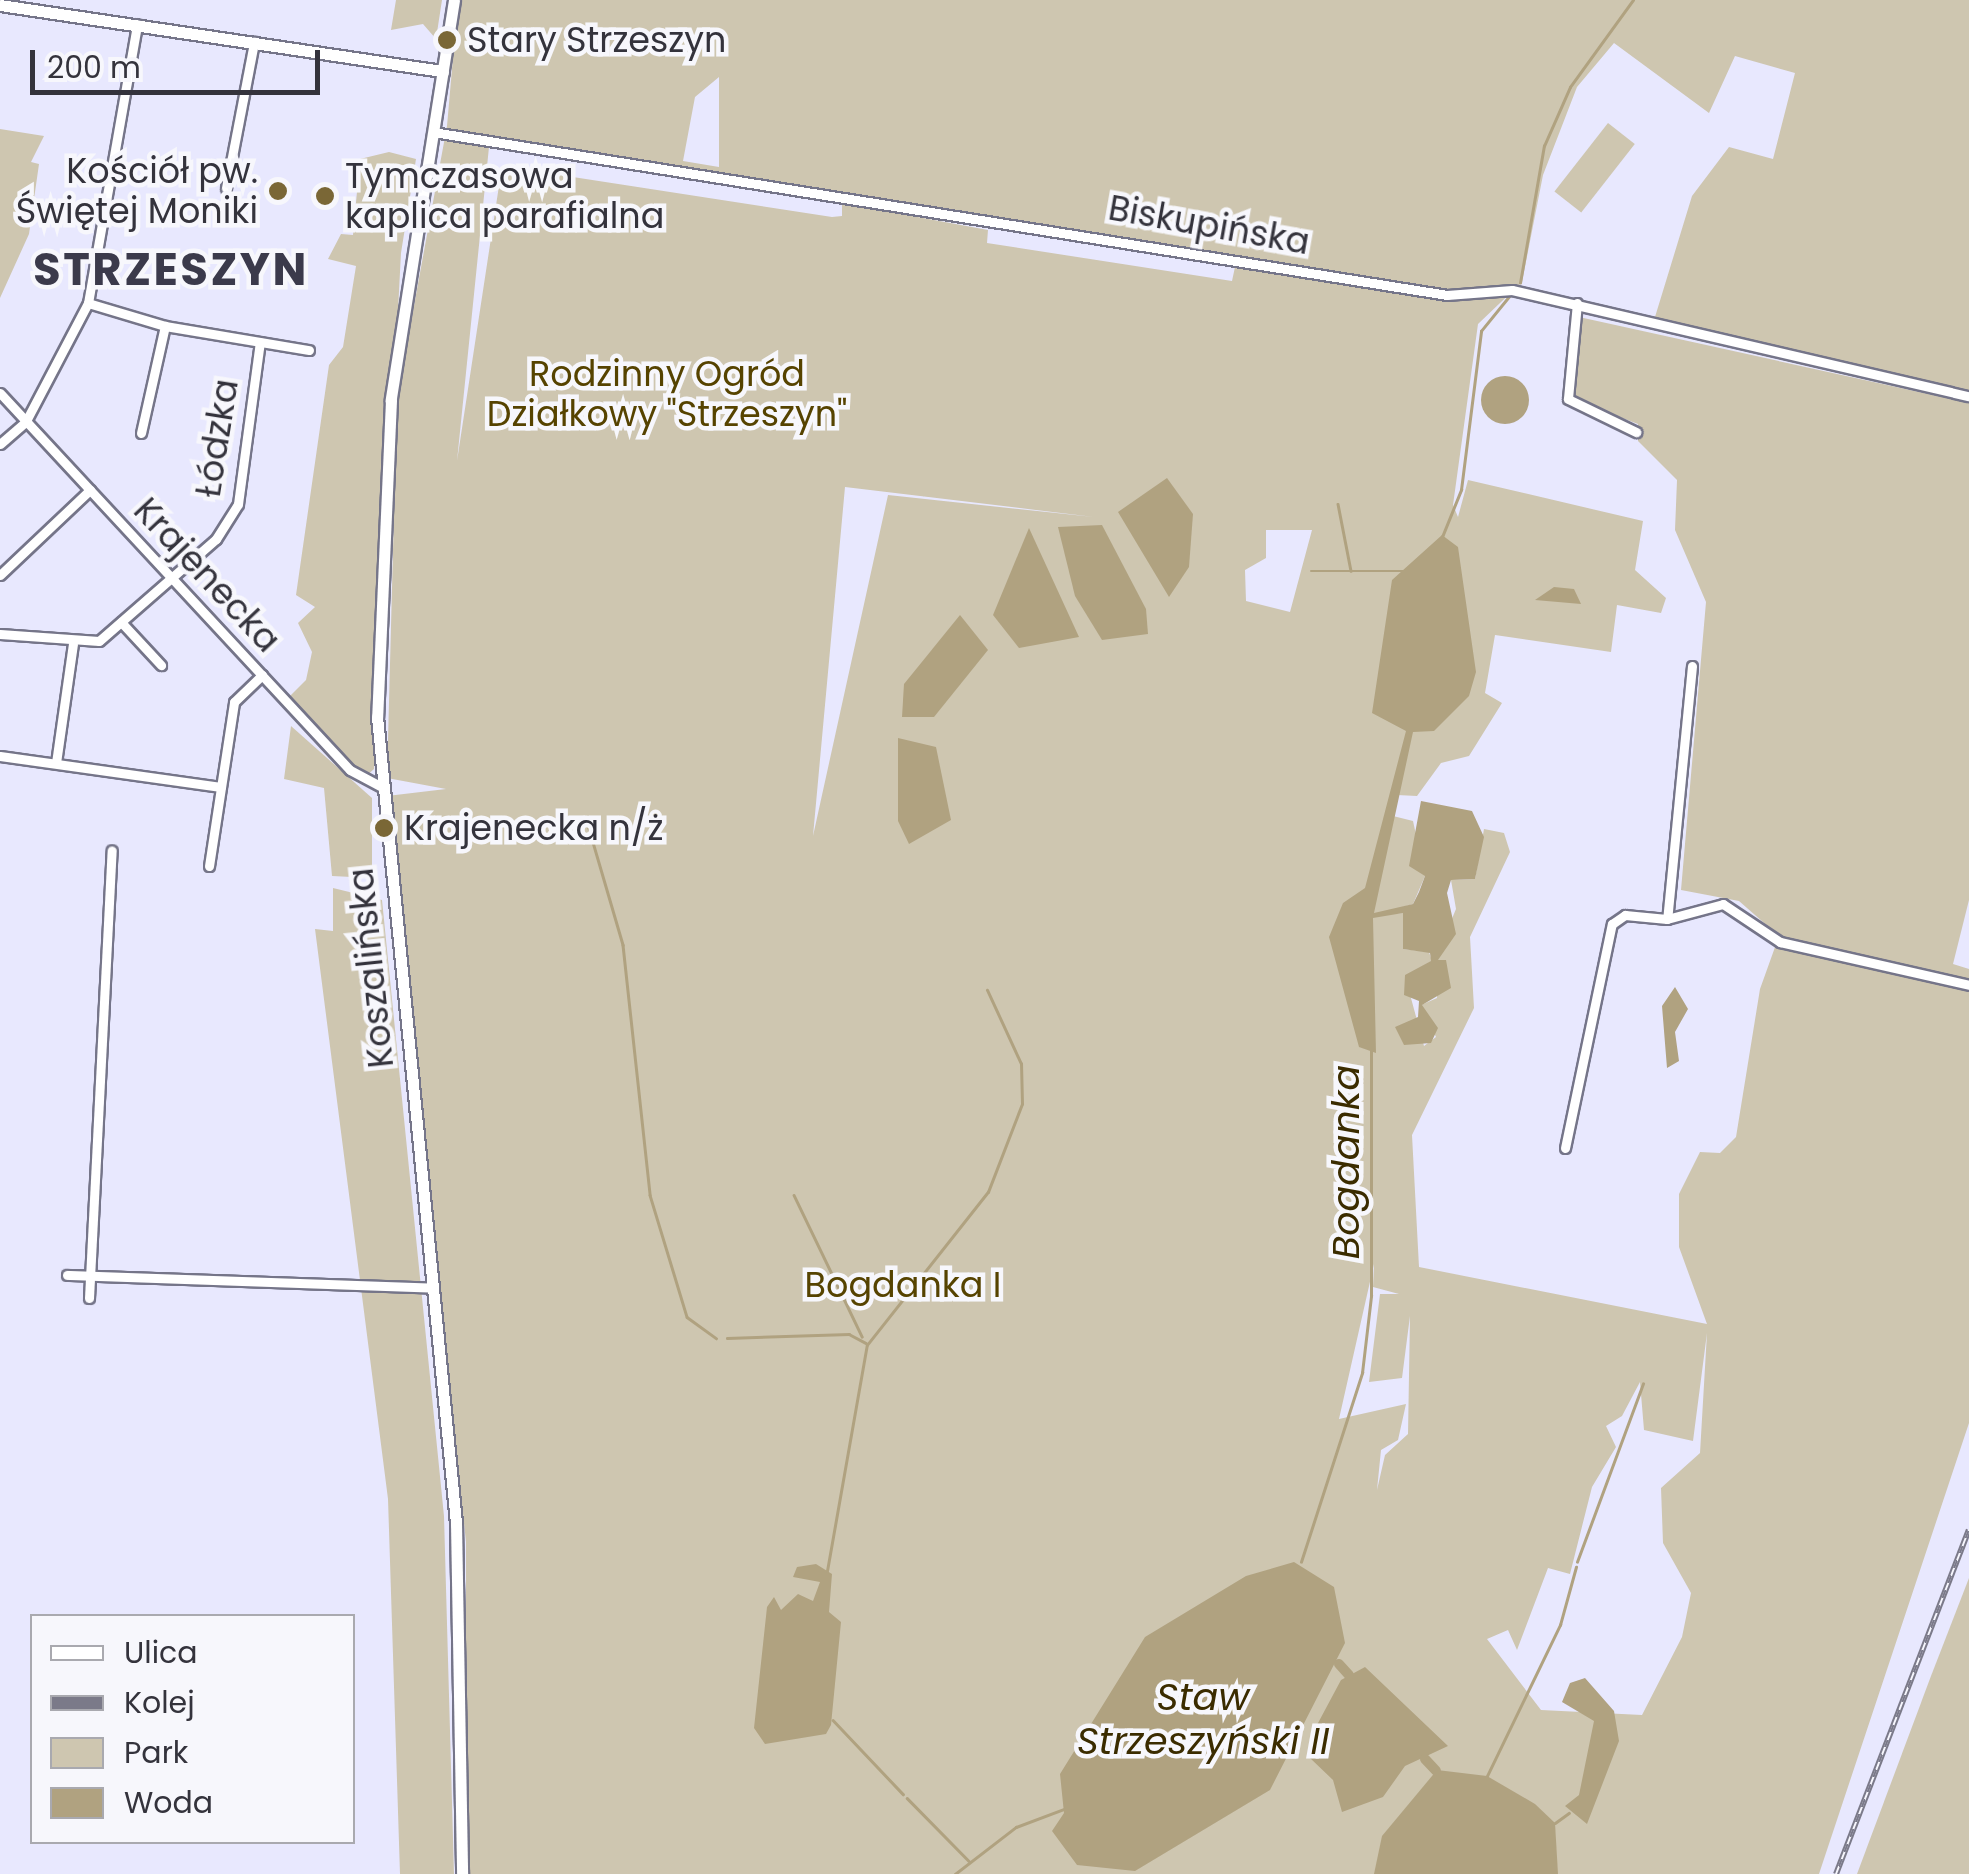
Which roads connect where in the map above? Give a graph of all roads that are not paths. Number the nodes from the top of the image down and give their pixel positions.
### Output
1 (454, 0) edge
2 (0, 5) edge
3 (137, 24) junction
4 (254, 42) junction
5 (442, 71) junction
6 (433, 132) junction
7 (226, 188) dead end
8 (88, 303) junction
9 (1578, 303) junction
10 (165, 326) junction
11 (260, 342) junction
12 (309, 350) dead end
13 (0, 393) edge
14 (1969, 396) edge
15 (26, 421) junction
16 (1636, 432) dead end
17 (141, 434) dead end
18 (0, 444) edge
19 (90, 490) junction
20 (0, 575) edge
21 (169, 576) junction
22 (121, 622) junction
23 (0, 634) edge
24 (73, 644) junction
25 (161, 665) dead end
26 (1692, 666) dead end
27 (262, 675) junction
28 (0, 756) edge
29 (56, 764) junction
30 (380, 786) junction
31 (221, 787) junction
32 (112, 852) dead end
33 (209, 866) dead end
34 (1667, 919) junction
35 (1969, 986) edge
36 (1566, 1148) dead end
37 (66, 1275) dead end
38 (90, 1277) junction
39 (432, 1288) junction
40 (89, 1298) dead end
41 (462, 1874) edge

1 - 5 street, Koszalińska
2 - 3 street
3 - 4 street
3 - 8 street
4 - 5 street
4 - 7 street
5 - 6 street, Koszalińska
6 - 9 street, Biskupińska
6 - 30 street, Koszalińska
8 - 10 street
8 - 15 street
9 - 14 street, Biskupińska
9 - 16 street
10 - 11 street
10 - 17 street
11 - 12 street
11 - 21 street, Łódzka
13 - 15 street, Krajenecka
15 - 18 street
15 - 19 street, Krajenecka
19 - 20 street
19 - 21 street, Krajenecka
21 - 22 street, Łódzka
21 - 27 street, Krajenecka
22 - 24 street, Łódzka
22 - 25 street
23 - 24 street
24 - 29 street
26 - 34 street
27 - 30 street, Krajenecka
27 - 31 street
28 - 29 street
29 - 31 street
30 - 39 street, Koszalińska
31 - 33 street
32 - 38 street
34 - 35 street
34 - 36 street
37 - 38 street
38 - 39 street
38 - 40 street
39 - 41 street, Koszalińska

